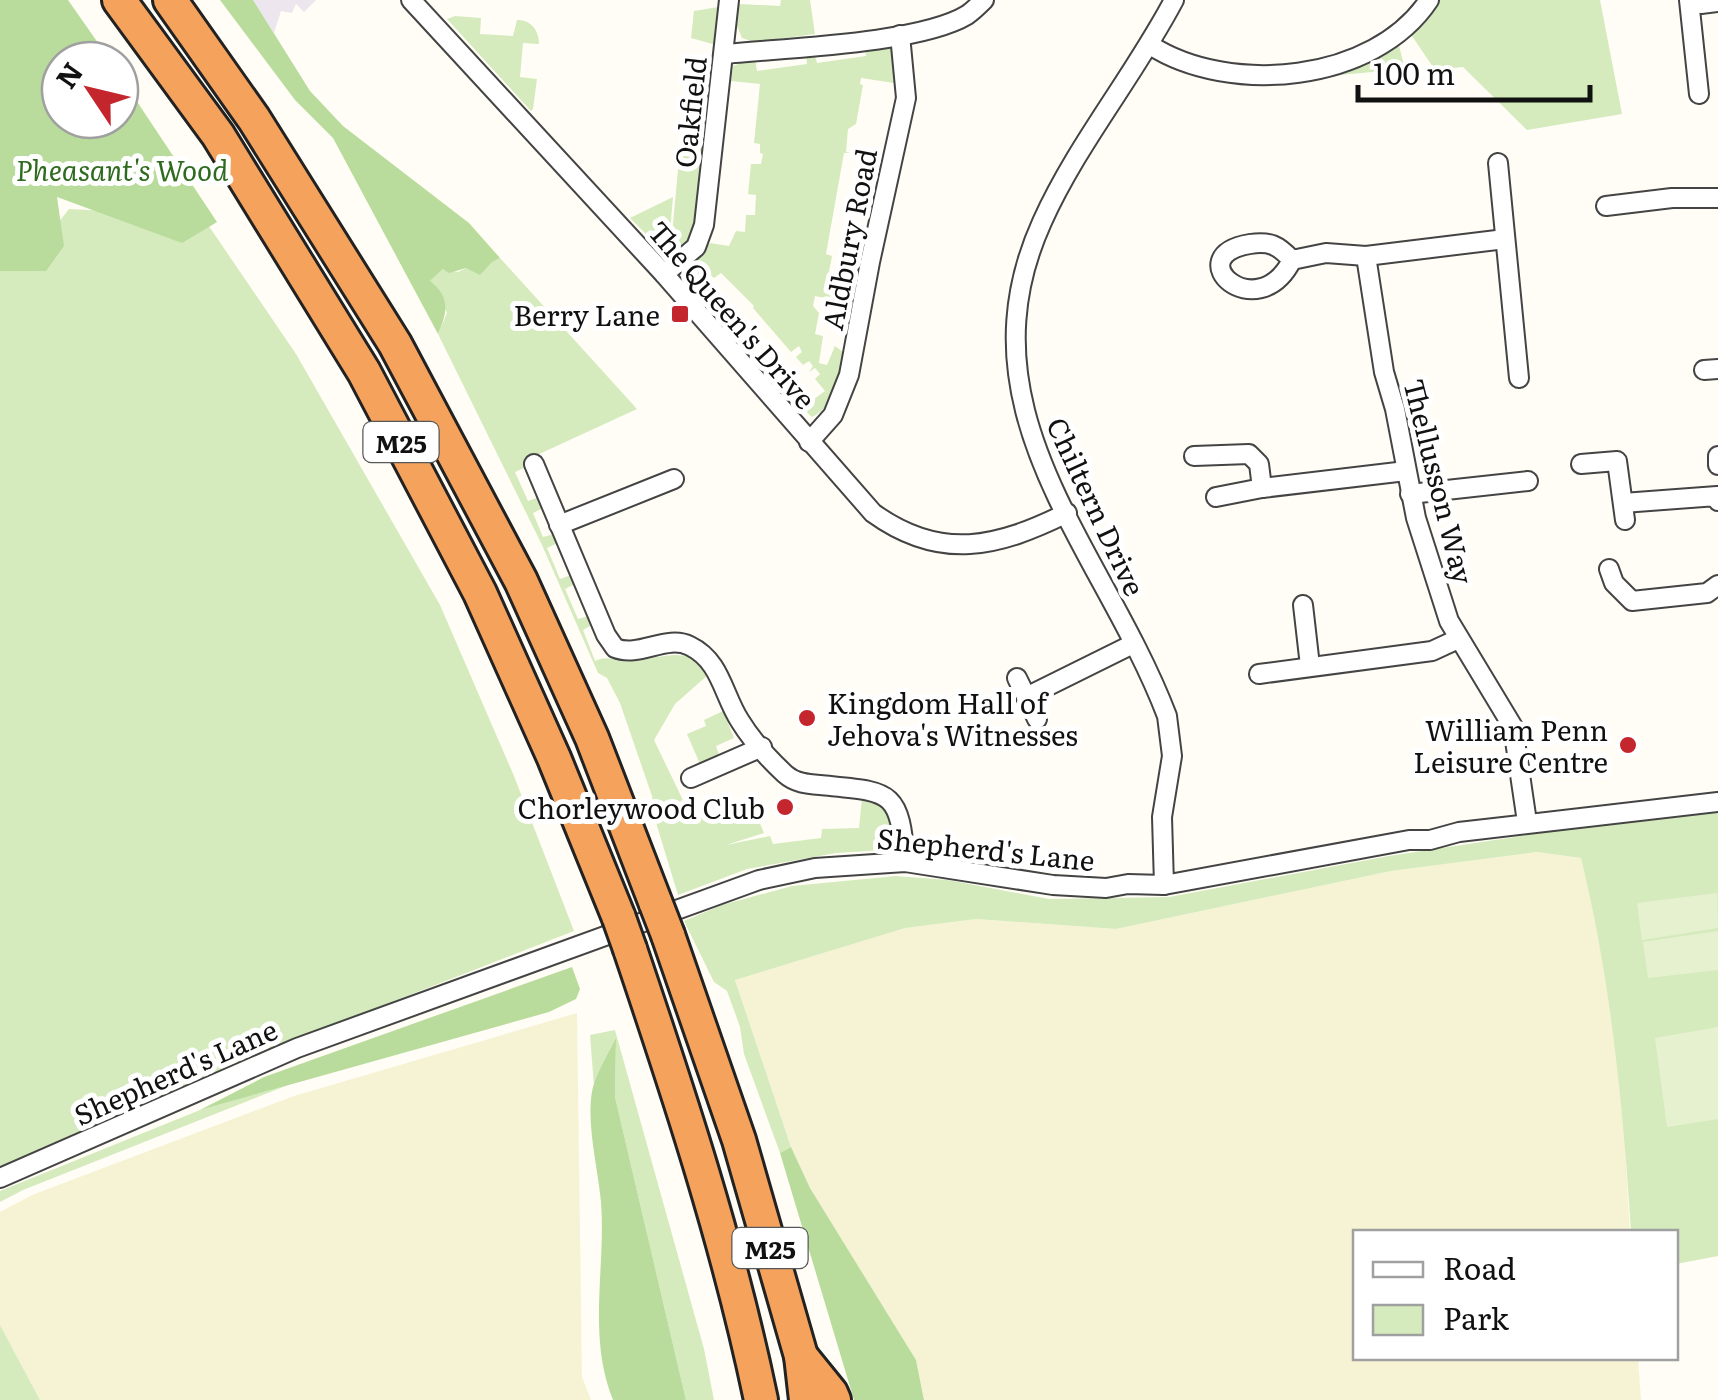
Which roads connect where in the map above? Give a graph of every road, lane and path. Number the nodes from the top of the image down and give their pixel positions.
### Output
1 (120, 0) edge
2 (170, 0) edge
3 (411, 0) edge
4 (728, 0) edge
5 (984, 0) edge
6 (1174, 0) edge
7 (1429, 0) edge
8 (1691, 0) edge
9 (1718, 2) edge
10 (900, 35) junction
11 (1150, 44) junction
12 (724, 54) junction
13 (1699, 94) dead end
14 (1498, 163) dead end
15 (1718, 198) edge
16 (1606, 206) dead end
17 (1505, 239) junction
18 (1366, 256) junction
19 (1292, 260) dead end
20 (664, 274) junction
21 (1519, 378) dead end
22 (809, 442) junction
23 (1194, 456) dead end
24 (1718, 456) edge
25 (534, 464) dead end
26 (1581, 464) dead end
27 (1718, 464) edge
28 (1406, 470) junction
29 (674, 478) dead end
30 (1528, 481) dead end
31 (1262, 488) junction
32 (1410, 494) junction
33 (1718, 495) edge
34 (1216, 498) dead end
35 (1067, 513) junction
36 (559, 525) junction
37 (1610, 569) dead end
38 (1718, 585) edge
39 (1303, 605) dead end
40 (1458, 639) junction
41 (1133, 644) junction
42 (1310, 666) junction
43 (1258, 674) dead end
44 (1016, 678) dead end
45 (1026, 697) junction
46 (1037, 719) dead end
47 (762, 748) junction
48 (690, 778) dead end
49 (1718, 802) edge
50 (1527, 822) junction
51 (906, 862) junction
52 (1164, 885) junction
53 (0, 1178) edge
54 (800, 1356) junction
55 (761, 1400) edge
56 (806, 1400) edge
57 (834, 1400) edge

1 - 55 highway, M25
2 - 54 highway, M25, bridge
3 - 20 street, The Queen's Drive
4 - 12 street, Oakfield
5 - 10 street
6 - 11 street, Chiltern Drive
7 - 11 street
8 - 9 street
8 - 13 street
10 - 12 street
10 - 22 street, Aldbury Road
11 - 35 street, Chiltern Drive
12 - 20 street, Oakfield
14 - 17 street
15 - 16 street
17 - 18 street
17 - 21 street
18 - 19 street
18 - 28 street, Thellusson Way
20 - 22 street, The Queen's Drive
22 - 35 street, The Queen's Drive
23 - 31 street
24 - 27 street
25 - 36 street
26 - 33 street
28 - 31 street
28 - 32 street, Thellusson Way
29 - 36 street
30 - 32 street
31 - 34 street
32 - 40 street, Thellusson Way
35 - 41 street, Chiltern Drive
36 - 47 street
37 - 38 street
39 - 42 street
40 - 42 street
40 - 50 street, Thellusson Way
41 - 45 street
41 - 52 street, Chiltern Drive
42 - 43 street
44 - 45 street
45 - 46 street
47 - 48 street
47 - 51 street
49 - 50 street, Shepherd's Lane
50 - 52 street, Shepherd's Lane
51 - 52 street, Shepherd's Lane
51 - 53 street, Shepherd's Lane
54 - 56 highway, M25
54 - 57 highway, M25

